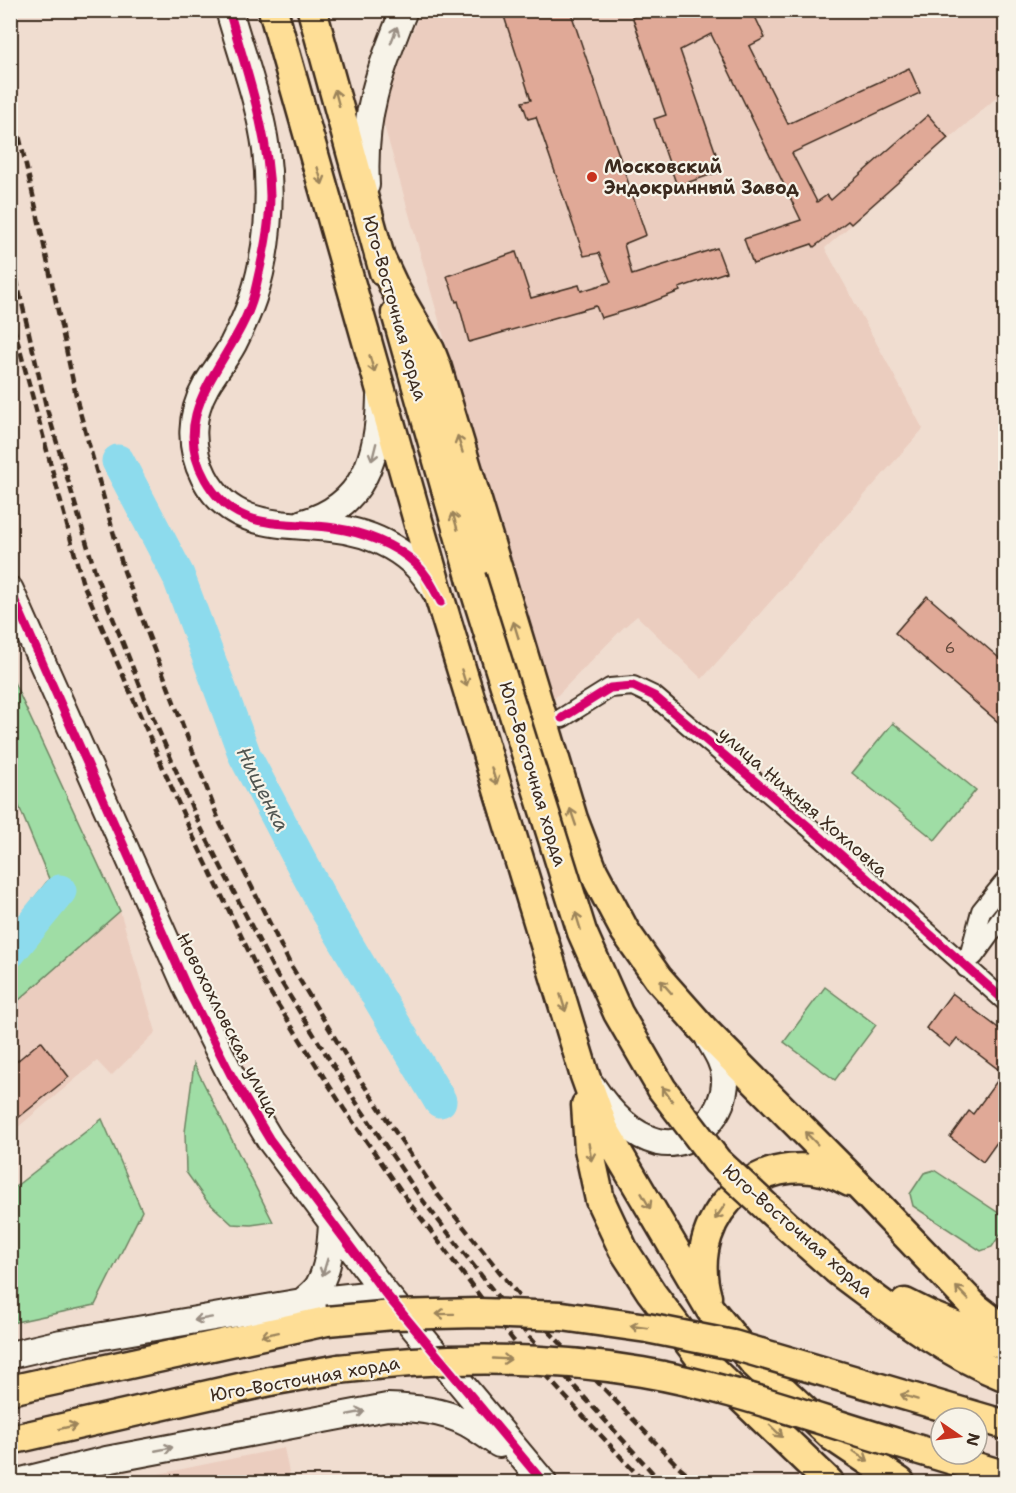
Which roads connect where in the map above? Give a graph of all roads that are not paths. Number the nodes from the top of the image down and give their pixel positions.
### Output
1 (229, 10) edge
2 (273, 10) edge
3 (312, 10) edge
4 (404, 10) edge
5 (368, 215) junction
6 (379, 255) junction
7 (380, 394) junction
8 (284, 525) junction
9 (10, 590) edge
10 (441, 602) junction
11 (562, 718) dead end
12 (1005, 880) edge
13 (1005, 912) edge
14 (966, 968) junction
15 (1005, 1002) edge
16 (705, 1031) junction
17 (584, 1073) junction
18 (862, 1189) junction
19 (332, 1224) junction
20 (838, 1271) junction
21 (385, 1293) junction
22 (302, 1302) junction
23 (710, 1308) junction
24 (1005, 1331) edge
25 (1005, 1346) edge
26 (10, 1355) edge
27 (1005, 1377) edge
28 (10, 1390) edge
29 (1005, 1425) edge
30 (10, 1440) edge
31 (520, 1457) junction
32 (1005, 1476) edge
33 (17, 1482) edge
34 (543, 1482) edge
35 (829, 1482) edge
36 (900, 1482) edge

1 - 8 street
2 -> 7 main road, Юго-Восточная хорда
5 -> 3 main road, Юго-Восточная хорда
5 -> 4 street
5 - 6 main road, Юго-Восточная хорда
16 -> 6 main road
20 -> 6 main road, Юго-Восточная хорда, bridge
7 -> 8 street
7 - 10 main road, Юго-Восточная хорда
8 - 10 street
9 - 19 street, Новохохловская улица
10 -> 17 main road, Юго-Восточная хорда
11 - 14 street, улица Нижняя Хохловка
12 - 14 street
13 - 14 street
14 - 15 street, улица Нижняя Хохловка
16 - 17 street
18 -> 16 main road
17 -> 23 main road, Юго-Восточная хорда
17 -> 35 main road
18 -> 23 main road
24 -> 18 main road
19 - 21 street, Новохохловская улица
19 -> 22 street
20 - 25 main road
20 - 27 main road, Юго-Восточная хорда
21 - 22 street
21 - 31 street, Новохохловская улица
22 -> 26 street
23 -> 36 main road, Юго-Восточная хорда, bridge
29 -> 28 main road, bridge
30 -> 32 main road, Юго-Восточная хорда, bridge
33 -> 31 street
31 - 34 street, Новохохловская улица

